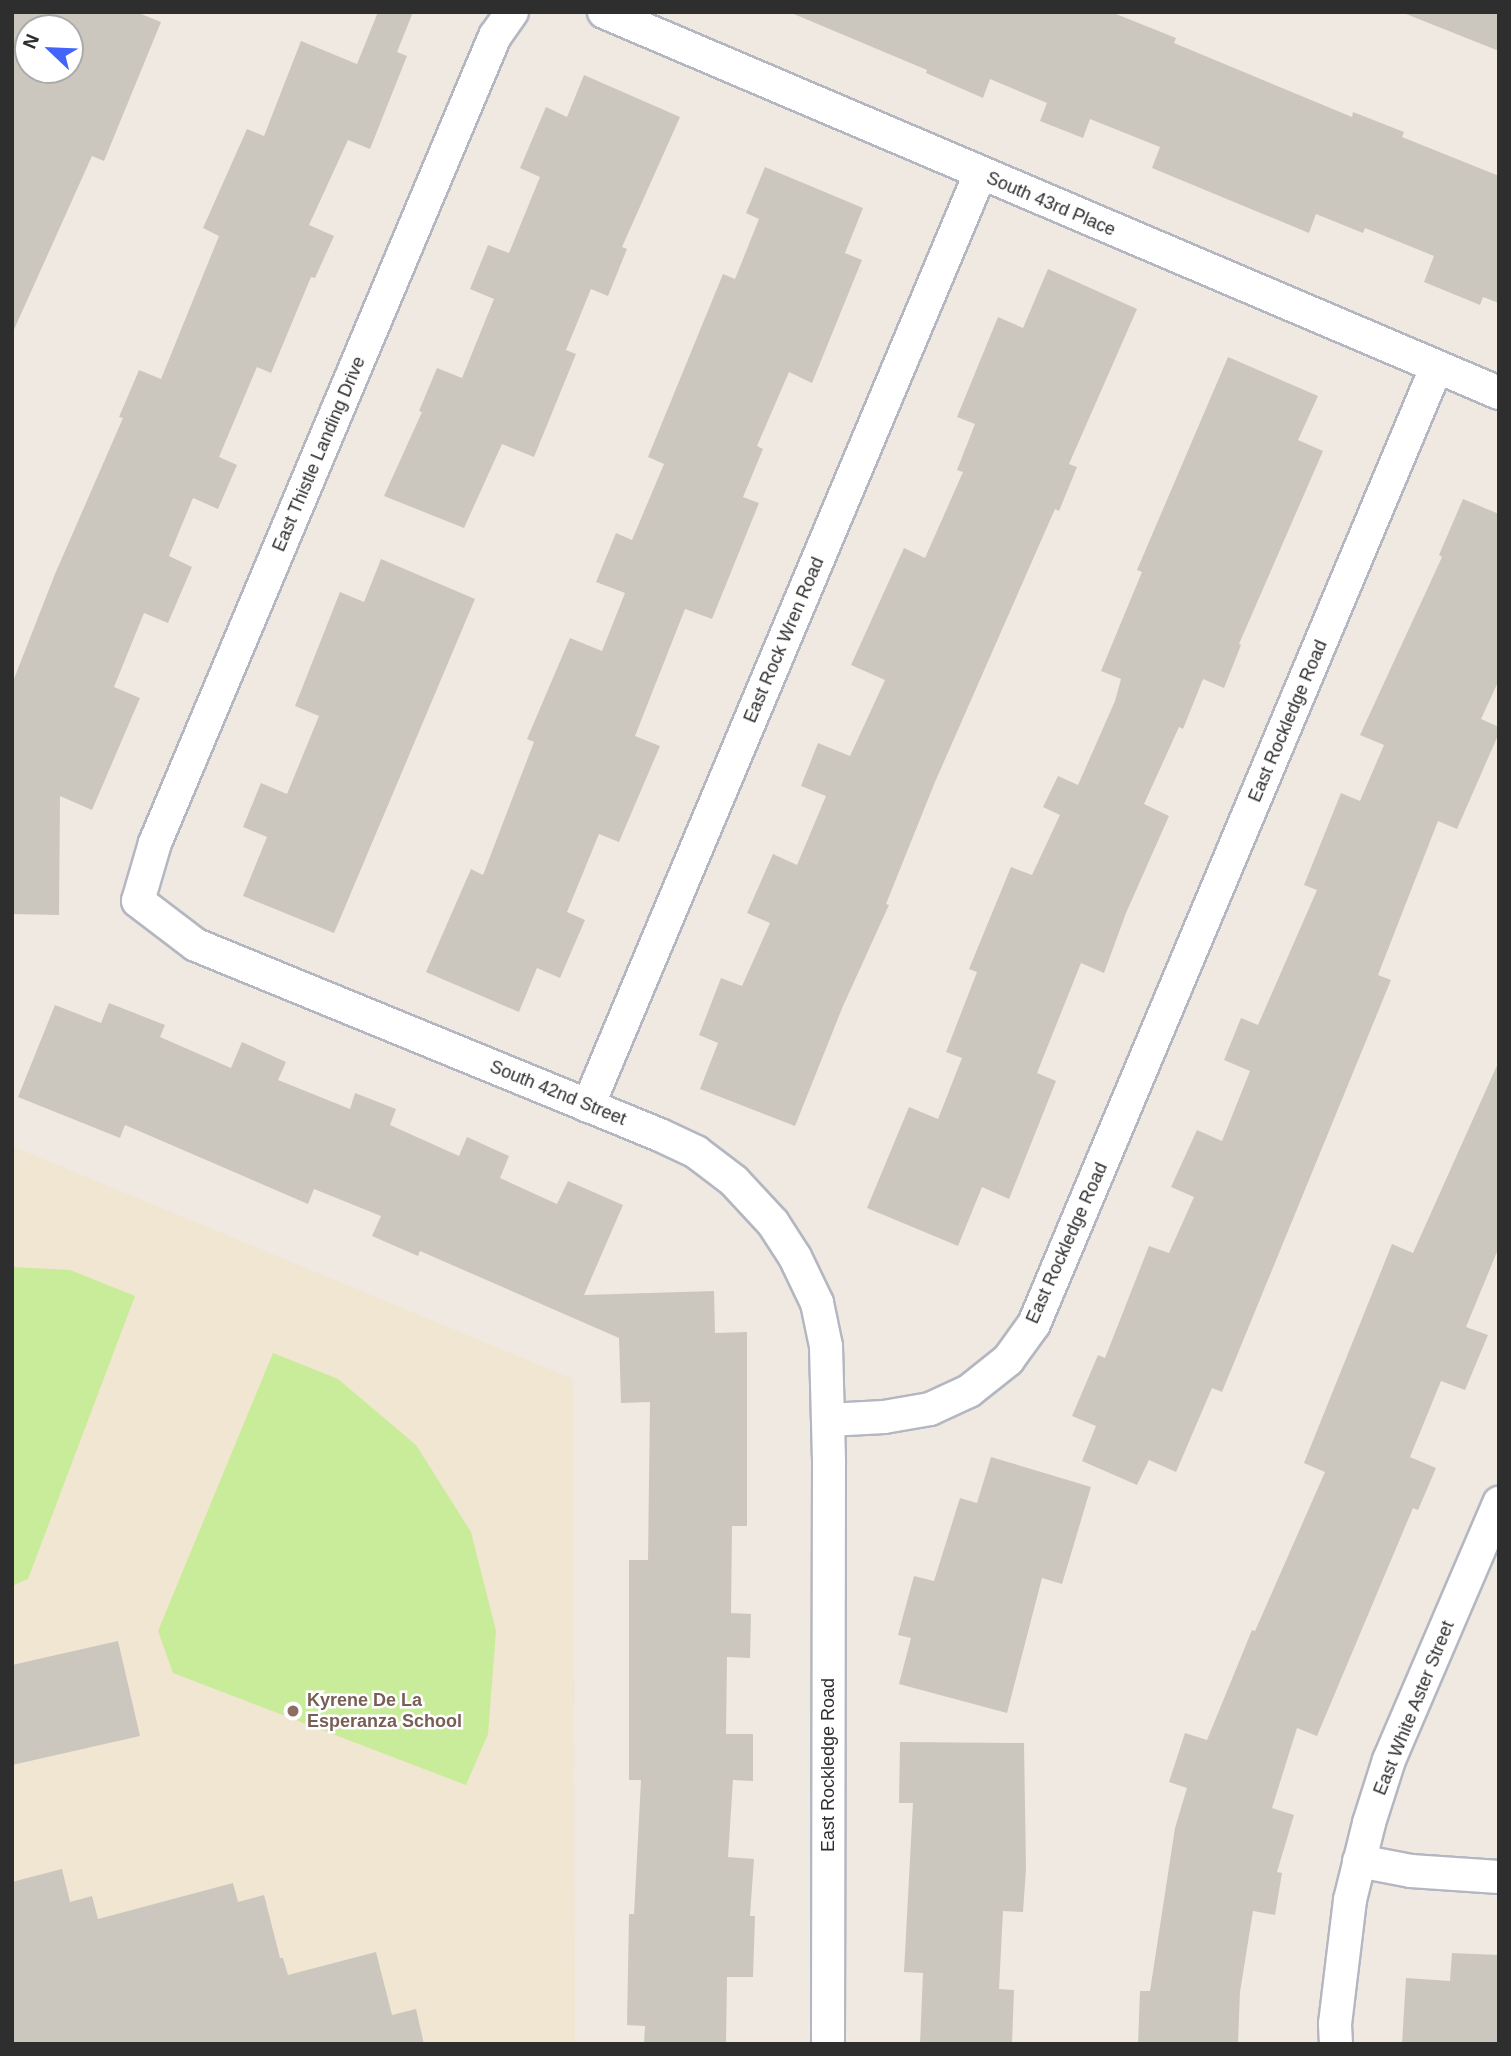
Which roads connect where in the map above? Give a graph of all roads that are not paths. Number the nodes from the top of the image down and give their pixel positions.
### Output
1 (512, 12) edge
2 (604, 12) edge
3 (980, 174) junction
4 (1436, 368) junction
5 (1499, 393) edge
6 (138, 901) joint
7 (588, 1106) junction
8 (828, 1420) junction
9 (1499, 1503) edge
10 (1359, 1861) junction
11 (1499, 1877) edge
12 (828, 2044) edge
13 (1336, 2044) edge

1 - 6 street, East Thistle Landing Drive
2 - 3 street, South 43rd Place
3 - 4 street, South 43rd Place
3 - 7 street, East Rock Wren Road
4 - 5 street, South 43rd Place
4 - 8 street, East Rockledge Road
6 - 7 street, South 42nd Street
7 - 8 street, South 42nd Street
8 - 12 street, East Rockledge Road
9 - 10 street, East White Aster Street
10 - 11 street
10 - 13 street, East White Aster Street

